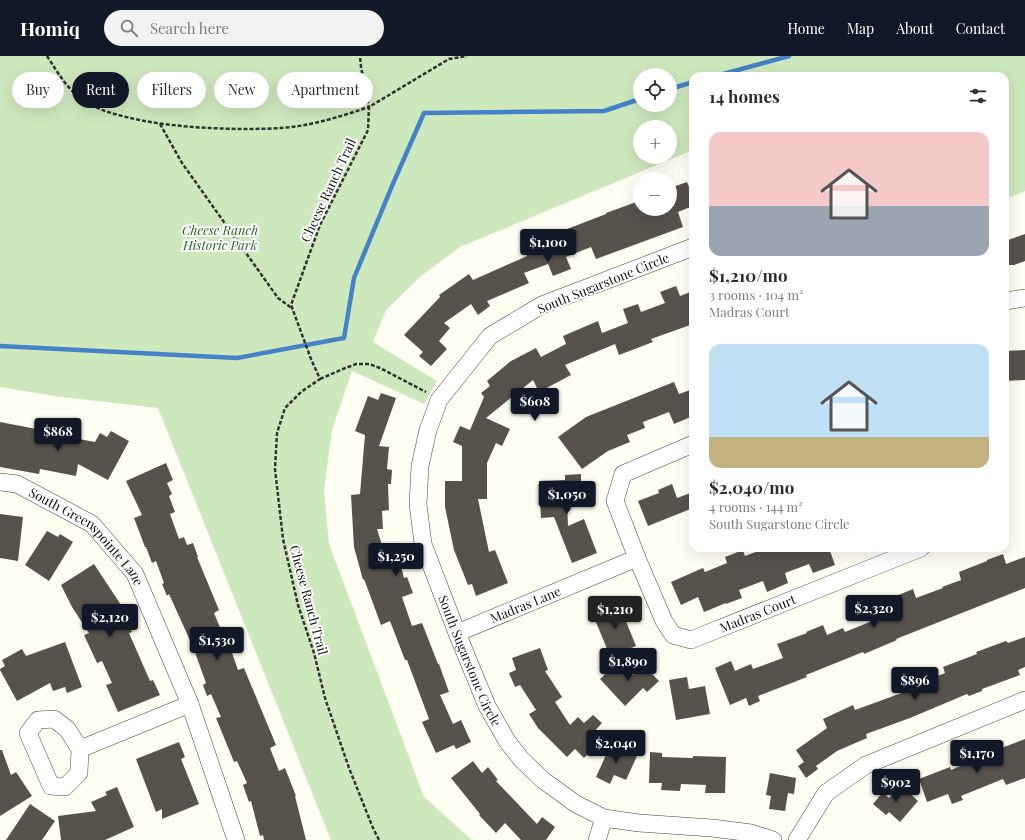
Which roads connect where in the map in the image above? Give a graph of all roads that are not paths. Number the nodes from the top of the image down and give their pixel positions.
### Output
1 (689, 249) edge
2 (1025, 298) edge
3 (1009, 300) edge
4 (689, 446) edge
5 (0, 482) edge
6 (911, 552) edge
7 (637, 558) junction
8 (457, 634) junction
9 (1025, 700) edge
10 (190, 704) junction
11 (80, 749) dead end
12 (604, 818) junction
13 (236, 840) edge
14 (597, 840) edge
15 (773, 840) edge
16 (797, 840) edge

1 - 8 street, South Sugarstone Circle
2 - 3 street
4 - 7 street, Madras Court
5 - 10 street, South Greenspointe Lane
6 - 7 street, Madras Court
7 - 8 street, Madras Lane
8 - 12 street, South Sugarstone Circle
9 - 16 street
10 - 11 street
10 - 13 street, South Greenspointe Lane
12 - 14 street
12 - 15 street, South Sugarstone Circle

